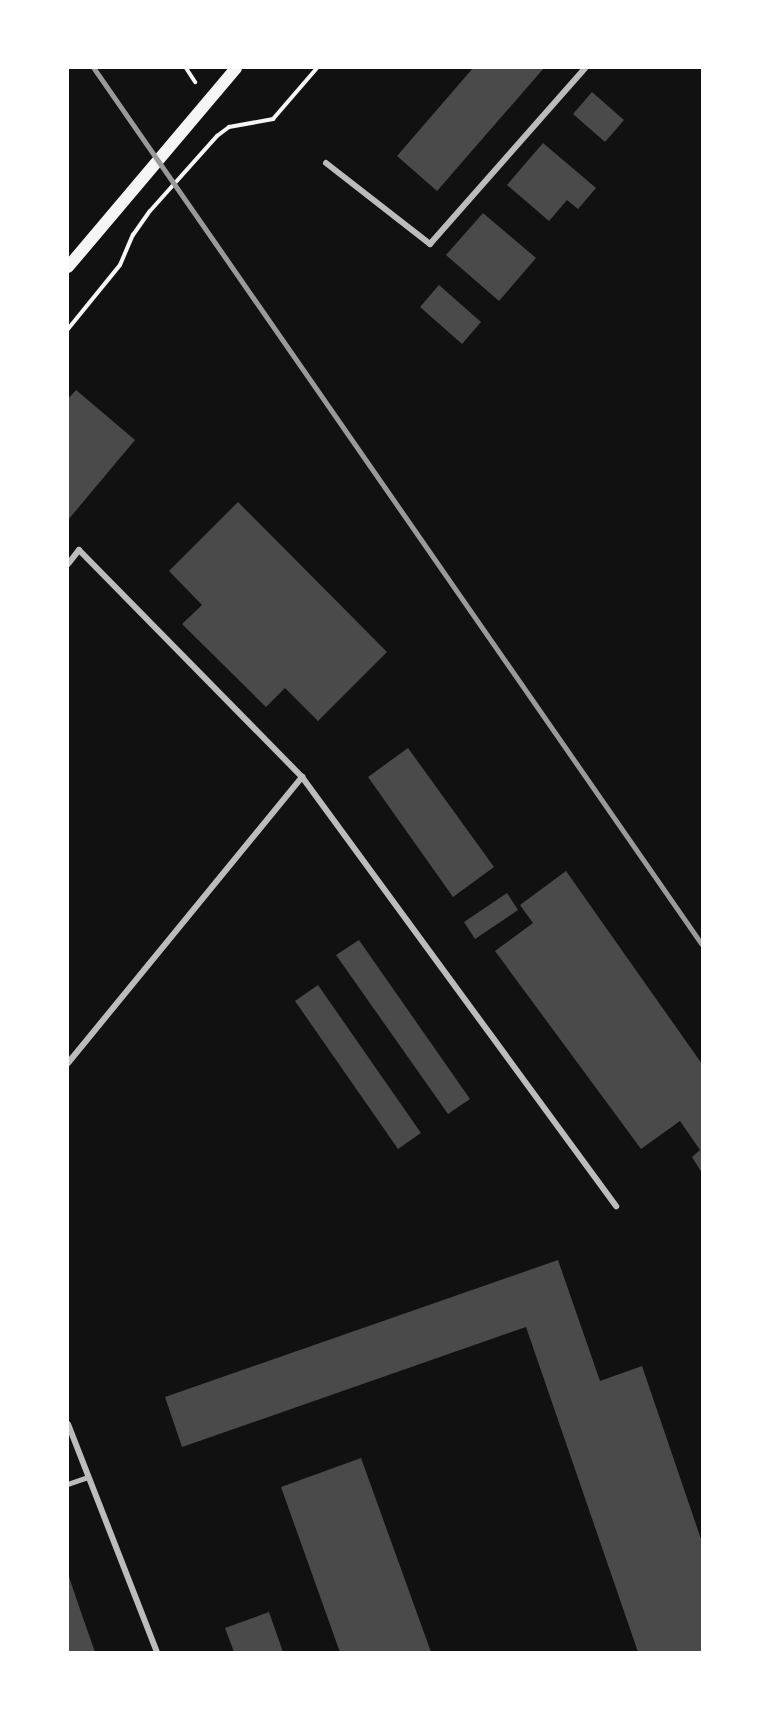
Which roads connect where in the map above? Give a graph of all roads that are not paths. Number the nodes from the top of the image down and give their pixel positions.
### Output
1 (236, 68) edge
2 (585, 68) edge
3 (326, 163) dead end
4 (68, 267) edge
5 (68, 564) edge
6 (302, 777) junction
7 (68, 1063) edge
8 (616, 1206) dead end
9 (68, 1424) edge
10 (88, 1477) junction
11 (68, 1484) edge
12 (157, 1653) edge

1 - 4 main road
2 - 3 street
5 - 6 street
6 - 7 street
6 - 8 street
9 - 10 street
10 - 11 lane
10 - 12 street

